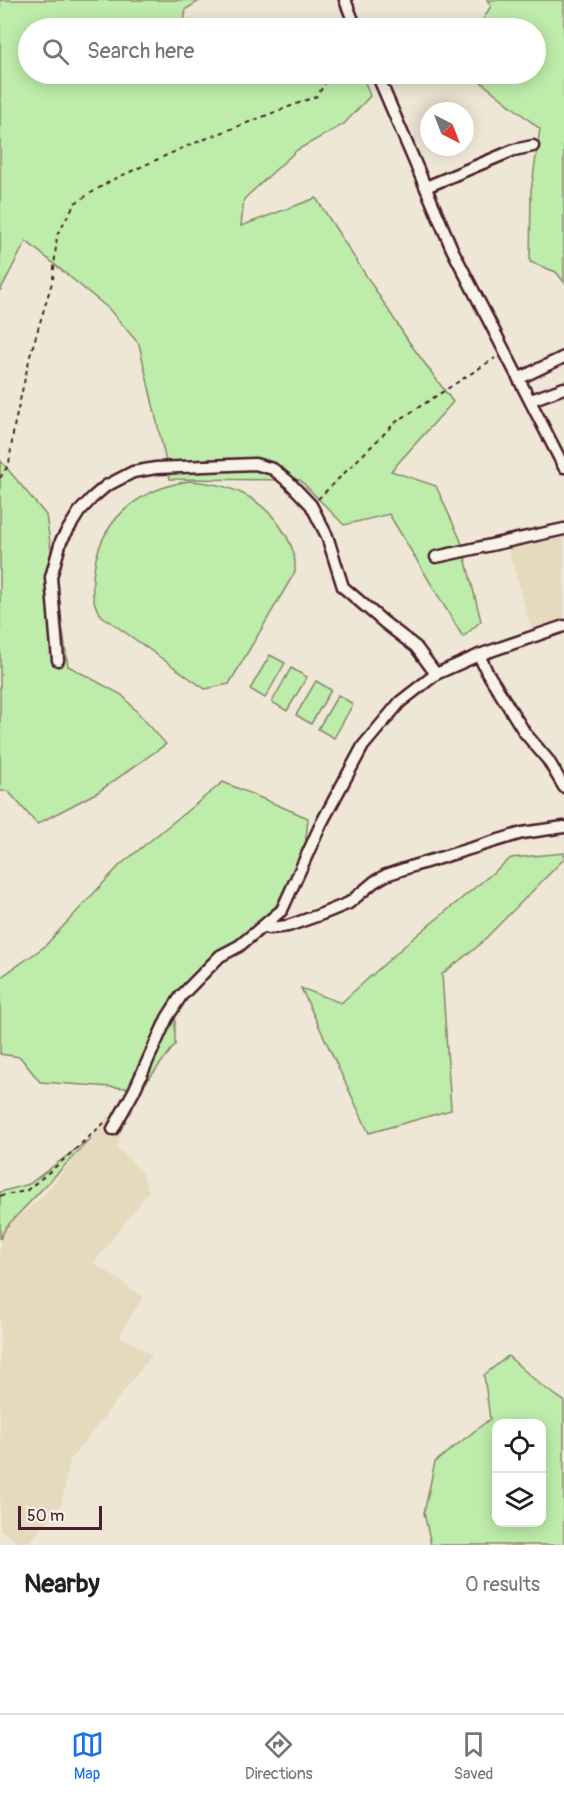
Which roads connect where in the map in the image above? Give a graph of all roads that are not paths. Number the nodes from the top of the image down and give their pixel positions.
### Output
1 (345, 0) edge
2 (353, 18) edge
3 (380, 84) edge
4 (533, 146) dead end
5 (426, 187) junction
6 (564, 357) edge
7 (520, 378) junction
8 (564, 388) edge
9 (531, 400) junction
10 (564, 467) edge
11 (564, 529) edge
12 (436, 556) dead end
13 (564, 626) edge
14 (479, 655) junction
15 (58, 660) dead end
16 (436, 674) junction
17 (564, 787) edge
18 (564, 827) edge
19 (264, 927) junction
20 (113, 1129) dead end

1 - 2 street
3 - 5 street
4 - 5 street
5 - 7 street
6 - 7 street
7 - 9 street
8 - 9 street
9 - 10 street
11 - 12 street
13 - 14 street
14 - 16 street
14 - 17 street
15 - 16 street
16 - 19 street
18 - 19 street
19 - 20 street

